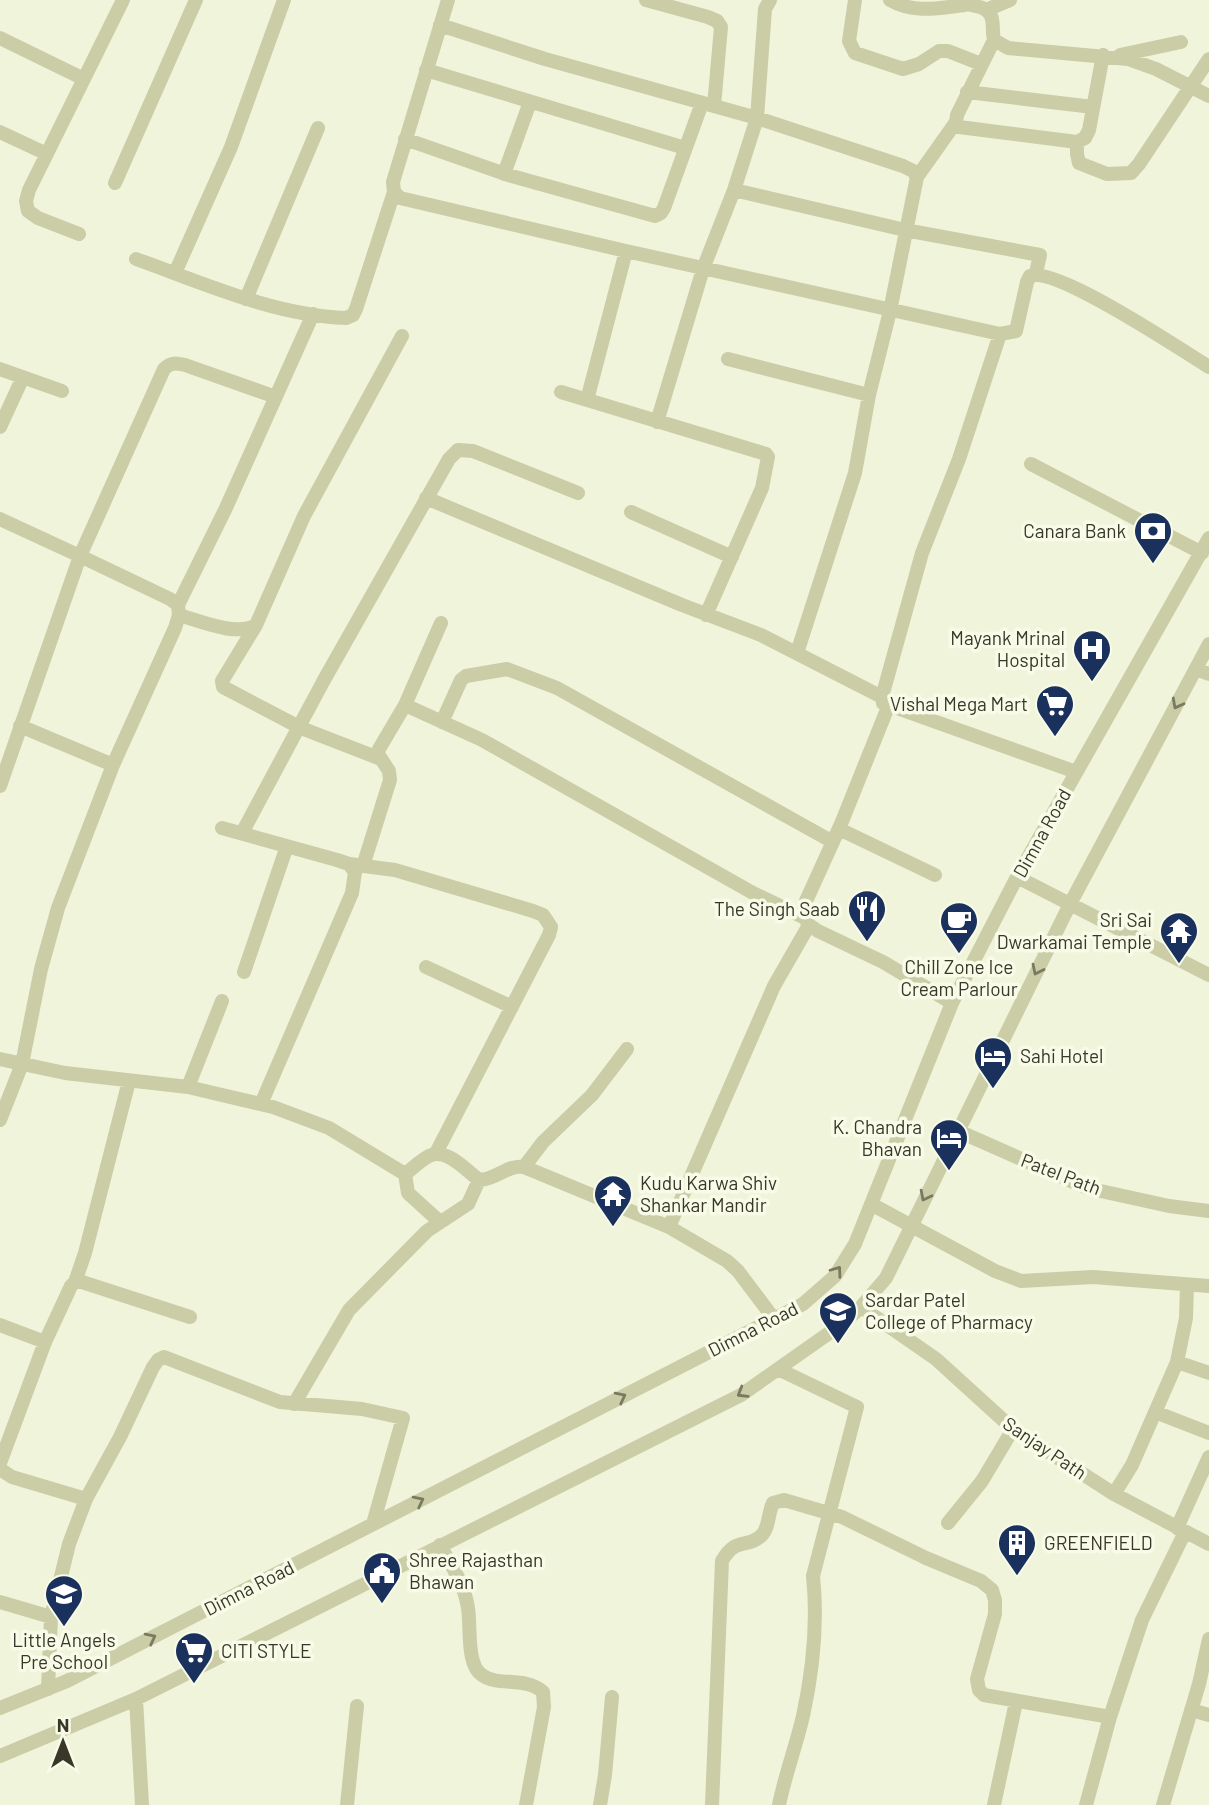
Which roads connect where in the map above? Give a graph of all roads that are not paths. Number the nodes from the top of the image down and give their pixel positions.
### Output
1 (123, 0) edge
2 (196, 0) edge
3 (284, 0) edge
4 (448, 0) edge
5 (646, 0) edge
6 (770, 0) edge
7 (855, 0) edge
8 (890, 0) edge
9 (1010, 0) edge
10 (962, 2) edge
11 (986, 10) junction
12 (440, 25) junction
13 (0, 38) edge
14 (994, 40) junction
15 (1181, 42) dead end
16 (1109, 56) junction
17 (1209, 59) edge
18 (981, 65) junction
19 (426, 71) junction
20 (84, 79) junction
21 (1192, 86) junction
22 (967, 92) junction
23 (1209, 96) edge
24 (530, 102) junction
25 (708, 104) junction
26 (1093, 107) junction
27 (757, 118) junction
28 (956, 122) junction
29 (318, 128) dead end
30 (0, 132) edge
31 (405, 139) junction
32 (1076, 142) junction
33 (685, 148) junction
34 (47, 153) junction
35 (504, 174) junction
36 (917, 177) junction
37 (115, 183) dead end
38 (734, 190) junction
39 (394, 191) junction
40 (905, 230) junction
41 (79, 234) dead end
42 (626, 251) junction
43 (136, 259) dead end
44 (703, 269) junction
45 (174, 273) junction
46 (1036, 274) junction
47 (246, 299) junction
48 (890, 311) junction
49 (313, 314) junction
50 (1000, 334) junction
51 (402, 336) dead end
52 (728, 359) dead end
53 (1209, 367) edge
54 (0, 369) edge
55 (23, 377) junction
56 (62, 391) dead end
57 (561, 393) dead end
58 (869, 394) junction
59 (276, 397) junction
60 (587, 400) junction
61 (657, 422) junction
62 (0, 427) edge
63 (1031, 464) dead end
64 (578, 493) dead end
65 (426, 498) junction
66 (632, 512) dead end
67 (0, 519) edge
68 (1209, 538) edge
69 (1202, 553) junction
70 (80, 556) junction
71 (732, 556) junction
72 (178, 610) junction
73 (706, 615) junction
74 (441, 623) dead end
75 (256, 625) junction
76 (1209, 644) edge
77 (797, 653) junction
78 (1202, 671) edge
79 (885, 702) junction
80 (405, 705) junction
81 (442, 722) junction
82 (20, 726) junction
83 (299, 727) junction
84 (381, 759) junction
85 (113, 765) junction
86 (1076, 772) junction
87 (0, 786) edge
88 (222, 828) dead end
89 (242, 833) junction
90 (836, 836) junction
91 (287, 846) junction
92 (356, 865) junction
93 (936, 875) dead end
94 (1017, 877) junction
95 (1070, 904) junction
96 (807, 922) junction
97 (426, 967) dead end
98 (244, 971) dead end
99 (1209, 975) edge
100 (222, 1000) dead end
101 (952, 1003) junction
102 (512, 1007) junction
103 (627, 1049) dead end
104 (0, 1059) edge
105 (22, 1064) junction
106 (129, 1081) junction
107 (188, 1087) junction
108 (261, 1104) junction
109 (0, 1120) edge
110 (958, 1131) junction
111 (436, 1153) junction
112 (524, 1167) junction
113 (405, 1174) junction
114 (479, 1180) junction
115 (871, 1204) junction
116 (1209, 1211) edge
117 (440, 1222) junction
118 (911, 1224) junction
119 (669, 1227) junction
120 (75, 1282) junction
121 (1187, 1284) junction
122 (1209, 1286) edge
123 (861, 1307) junction
124 (190, 1317) dead end
125 (774, 1319) junction
126 (0, 1325) edge
127 (45, 1342) junction
128 (1177, 1362) junction
129 (778, 1368) junction
130 (1209, 1373) edge
131 (294, 1404) junction
132 (1155, 1412) junction
133 (1013, 1429) junction
134 (1209, 1433) edge
135 (1209, 1457) edge
136 (0, 1463) edge
137 (0, 1469) edge
138 (1114, 1494) junction
139 (86, 1499) junction
140 (829, 1513) junction
141 (948, 1523) dead end
142 (373, 1524) junction
143 (1181, 1530) junction
144 (1209, 1544) edge
145 (440, 1545) junction
146 (0, 1602) edge
147 (51, 1617) junction
148 (1209, 1639) edge
149 (48, 1689) junction
150 (612, 1697) dead end
151 (136, 1699) junction
152 (1016, 1702) junction
153 (357, 1706) dead end
154 (0, 1708) edge
155 (1191, 1710) junction
156 (1209, 1715) edge
157 (1110, 1717) junction
158 (0, 1756) edge
159 (142, 1805) edge
160 (347, 1805) edge
161 (526, 1805) edge
162 (600, 1805) edge
163 (712, 1805) edge
164 (779, 1805) edge
165 (993, 1805) edge
166 (1086, 1805) edge
167 (1163, 1805) edge

1 - 20 street
2 - 37 street
3 - 45 street
4 - 12 street
5 - 25 street
6 - 27 street
7 - 18 street
8 - 10 street
9 - 11 street
10 - 11 street
11 - 14 street
12 - 19 street
12 - 25 street
13 - 20 street
14 - 16 street
14 - 18 street
15 - 16 street
16 - 21 street
16 - 26 street
17 - 21 street
18 - 22 street
19 - 24 street
19 - 31 street
20 - 34 street
21 - 23 street
21 - 32 street
22 - 26 street
22 - 28 street
24 - 33 street
24 - 35 street
25 - 27 street
25 - 33 street
26 - 32 street
27 - 36 street
27 - 38 street
28 - 32 street
28 - 36 street
29 - 47 street
30 - 34 street
31 - 35 street
31 - 39 street
33 - 35 street
34 - 41 street
36 - 40 street
38 - 40 street
38 - 44 street
39 - 42 street
39 - 49 street
40 - 46 street
40 - 48 street
42 - 44 street
42 - 60 street
43 - 45 street
44 - 48 street
44 - 61 street
45 - 47 street
46 - 50 street
46 - 53 street
47 - 49 street
48 - 50 street
48 - 58 street
49 - 59 street
50 - 79 street
51 - 75 street
52 - 58 street
54 - 55 street
55 - 56 street
55 - 62 street
57 - 60 street
58 - 77 street
59 - 70 street
59 - 72 street
60 - 61 street
61 - 71 street
63 - 69 street
64 - 65 street
65 - 73 street
65 - 83 street
66 - 71 street
67 - 70 street
68 - 69 street, Dimna Road
69 - 86 street, Dimna Road
70 - 72 street
70 - 82 street
71 - 73 street
72 - 75 street
72 - 85 street
73 - 77 street
74 - 80 street
75 - 83 street
76 - 78 street
77 - 79 street
78 -> 95 street
79 - 86 street
79 - 90 street
80 - 81 street
80 - 84 street
81 - 90 street
81 - 96 street
82 - 85 street
82 - 87 street
83 - 84 street
83 - 89 street
84 - 92 street
85 - 105 street
86 - 94 street, Dimna Road
88 - 89 street
89 - 91 street
90 - 93 street
90 - 96 street
91 - 92 street
91 - 98 street
92 - 102 street
92 - 108 street
94 - 95 street
94 - 101 street, Dimna Road
95 - 99 street
95 -> 110 street
96 - 101 street
96 - 119 street
97 - 102 street
100 - 107 street
101 - 115 street, Dimna Road
102 - 111 street
103 - 112 street
104 - 105 street
105 - 106 street
105 - 109 street
106 - 107 street
106 - 120 street
107 - 108 street
108 - 113 street
110 - 116 street, Patel Path
110 -> 118 street
111 - 113 street
111 - 114 street
112 - 114 street
112 - 119 street
113 - 117 street
114 - 117 street
115 - 118 street
125 -> 115 street, Dimna Road
117 - 131 street
118 - 121 street
118 - 123 street
119 - 125 street
120 - 124 street
120 - 127 street
121 - 122 street
121 - 128 street
123 - 129 street
123 - 133 street, Sanjay Path
142 -> 125 street, Dimna Road
126 - 127 street
127 - 136 street
128 - 130 street
128 - 132 street
129 - 140 street
129 -> 145 street
131 - 139 street
131 - 142 street
132 - 134 street
132 - 138 street
133 - 138 street, Sanjay Path
133 - 141 street
135 - 143 street
137 - 139 street
138 - 143 street, Sanjay Path
139 - 147 street
140 - 152 street
140 - 163 street
140 - 164 street
149 -> 142 street, Dimna Road
143 - 144 street, Sanjay Path
143 - 157 street
145 - 151 street
145 - 161 street
146 - 147 street
147 - 149 street
148 - 155 street
149 - 154 street, Dimna Road
150 - 162 street
151 - 158 street
151 - 159 street
152 - 157 street
152 - 165 street
153 - 160 street
155 - 156 street
155 - 167 street
157 - 166 street

